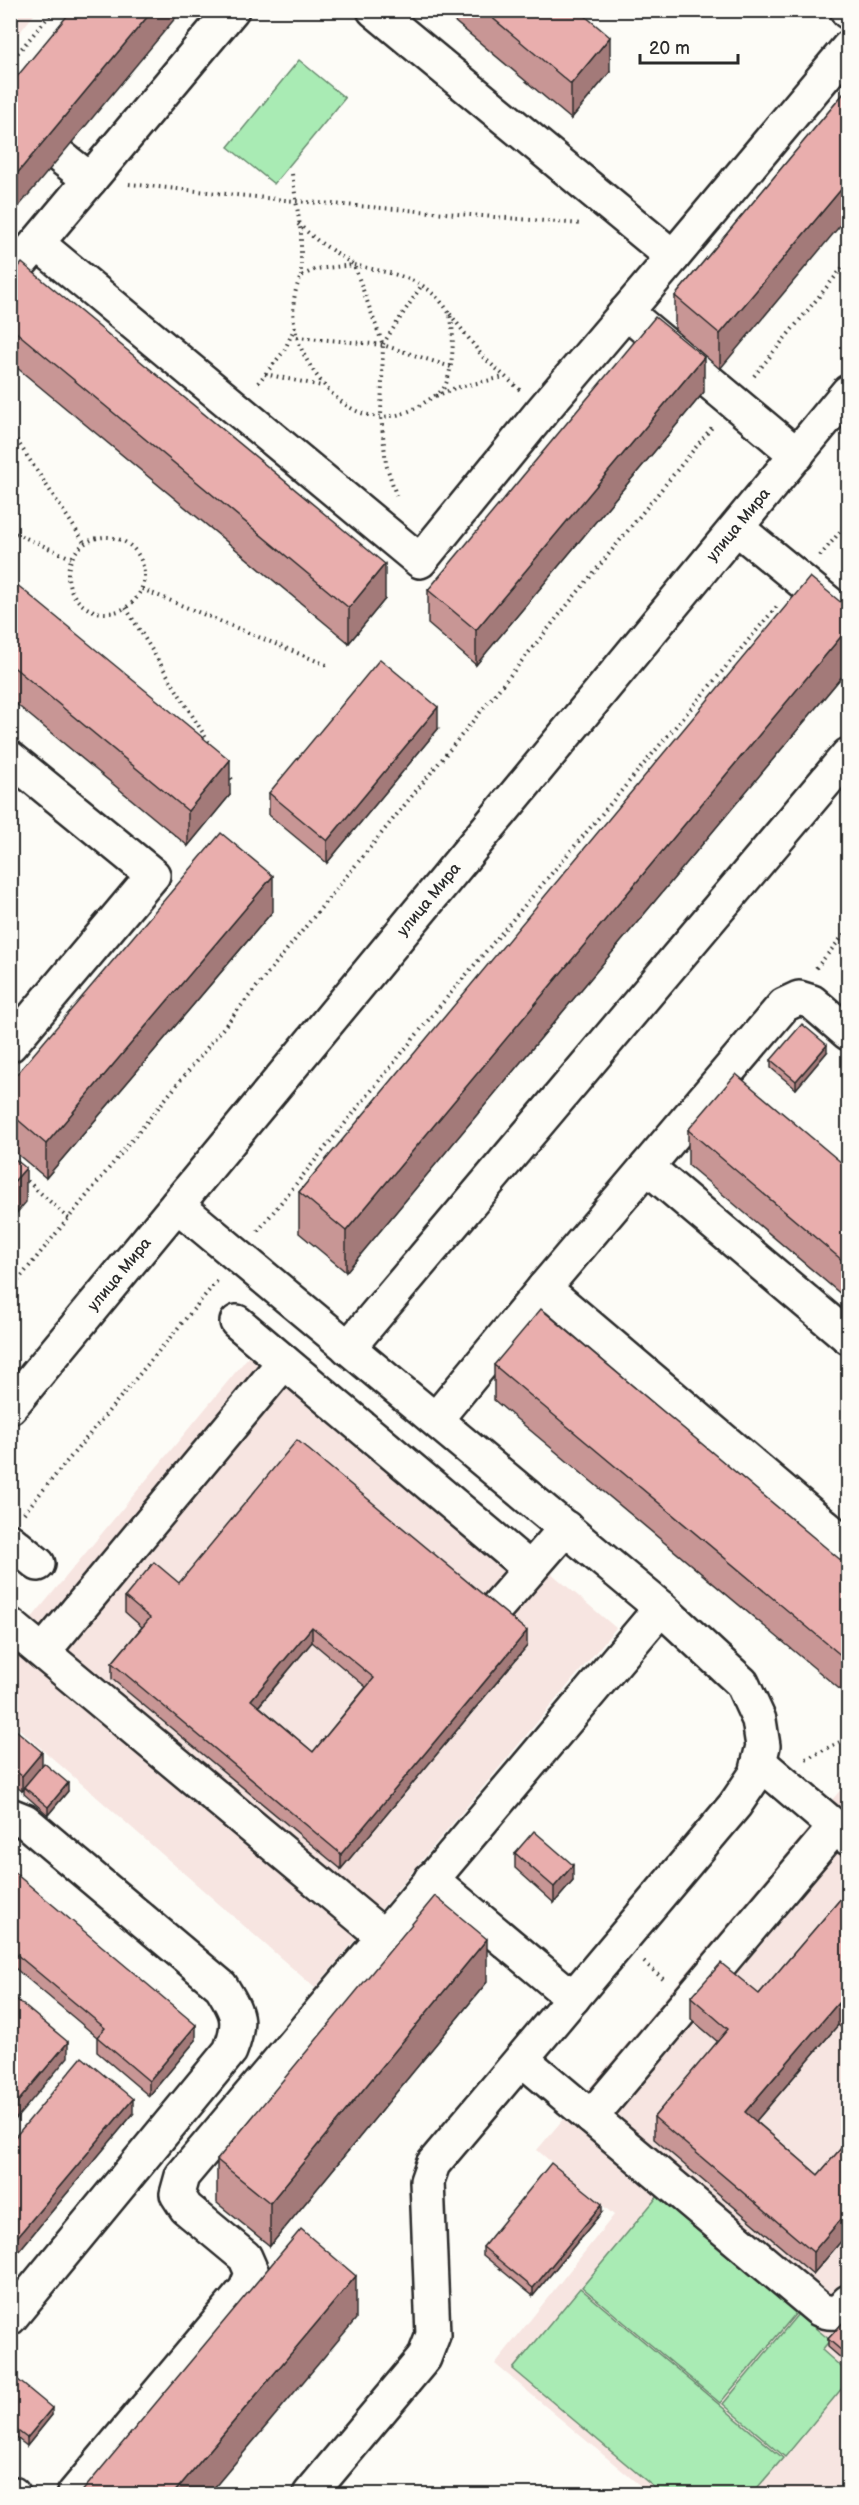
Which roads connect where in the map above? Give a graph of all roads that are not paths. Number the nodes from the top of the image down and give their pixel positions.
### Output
1 (232, 10) edge
2 (374, 10) edge
3 (849, 48) edge
4 (61, 157) edge
5 (90, 180) junction
6 (37, 243) junction
7 (673, 257) junction
8 (10, 274) edge
9 (626, 312) junction
10 (849, 392) edge
11 (797, 455) junction
12 (737, 528) junction
13 (849, 619) edge
14 (849, 755) edge
15 (10, 758) edge
16 (849, 1033) edge
17 (10, 1045) edge
18 (647, 1167) junction
19 (177, 1205) junction
20 (544, 1288) junction
21 (237, 1322) dead end
22 (849, 1337) edge
23 (348, 1348) junction
24 (284, 1362) junction
25 (10, 1407) edge
26 (436, 1419) junction
27 (566, 1528) junction
28 (14, 1531) edge
29 (849, 1546) edge
30 (38, 1564) dead end
31 (530, 1569) junction
32 (497, 1607) edge
33 (662, 1608) junction
34 (10, 1625) edge
35 (43, 1652) junction
36 (759, 1762) junction
37 (10, 1815) edge
38 (842, 1832) edge
39 (430, 1879) junction
40 (383, 1936) junction
41 (573, 1998) junction
42 (522, 2059) junction
43 (591, 2117) junction
44 (849, 2302) edge
45 (10, 2318) edge
46 (74, 2494) edge
47 (310, 2494) edge

1 - 5 main road
2 - 7 main road
3 - 7 main road
4 - 5 main road
5 - 6 main road
6 - 8 main road
6 - 9 main road
7 - 9 main road
9 - 11 main road
10 - 11 main road, улица Мира
11 - 12 main road, улица Мира
12 - 13 main road
12 - 19 main road, улица Мира
14 - 23 main road
15 - 17 main road
16 - 18 main road
18 - 20 main road
18 - 22 main road
19 - 23 main road
19 - 25 main road, улица Мира
20 - 26 main road
20 - 29 main road
21 - 24 main road
23 - 26 main road
24 - 31 main road
24 - 35 main road
26 - 27 main road
27 - 31 main road
27 - 33 main road
28 - 30 main road
31 - 32 main road
33 - 36 main road
33 - 39 main road
34 - 35 main road
35 - 40 main road
36 - 38 main road
36 - 41 main road
37 - 45 main road
38 - 43 main road
39 - 40 main road
39 - 41 main road
40 - 46 main road
41 - 42 main road
42 - 43 main road
42 - 47 main road
43 - 44 main road

